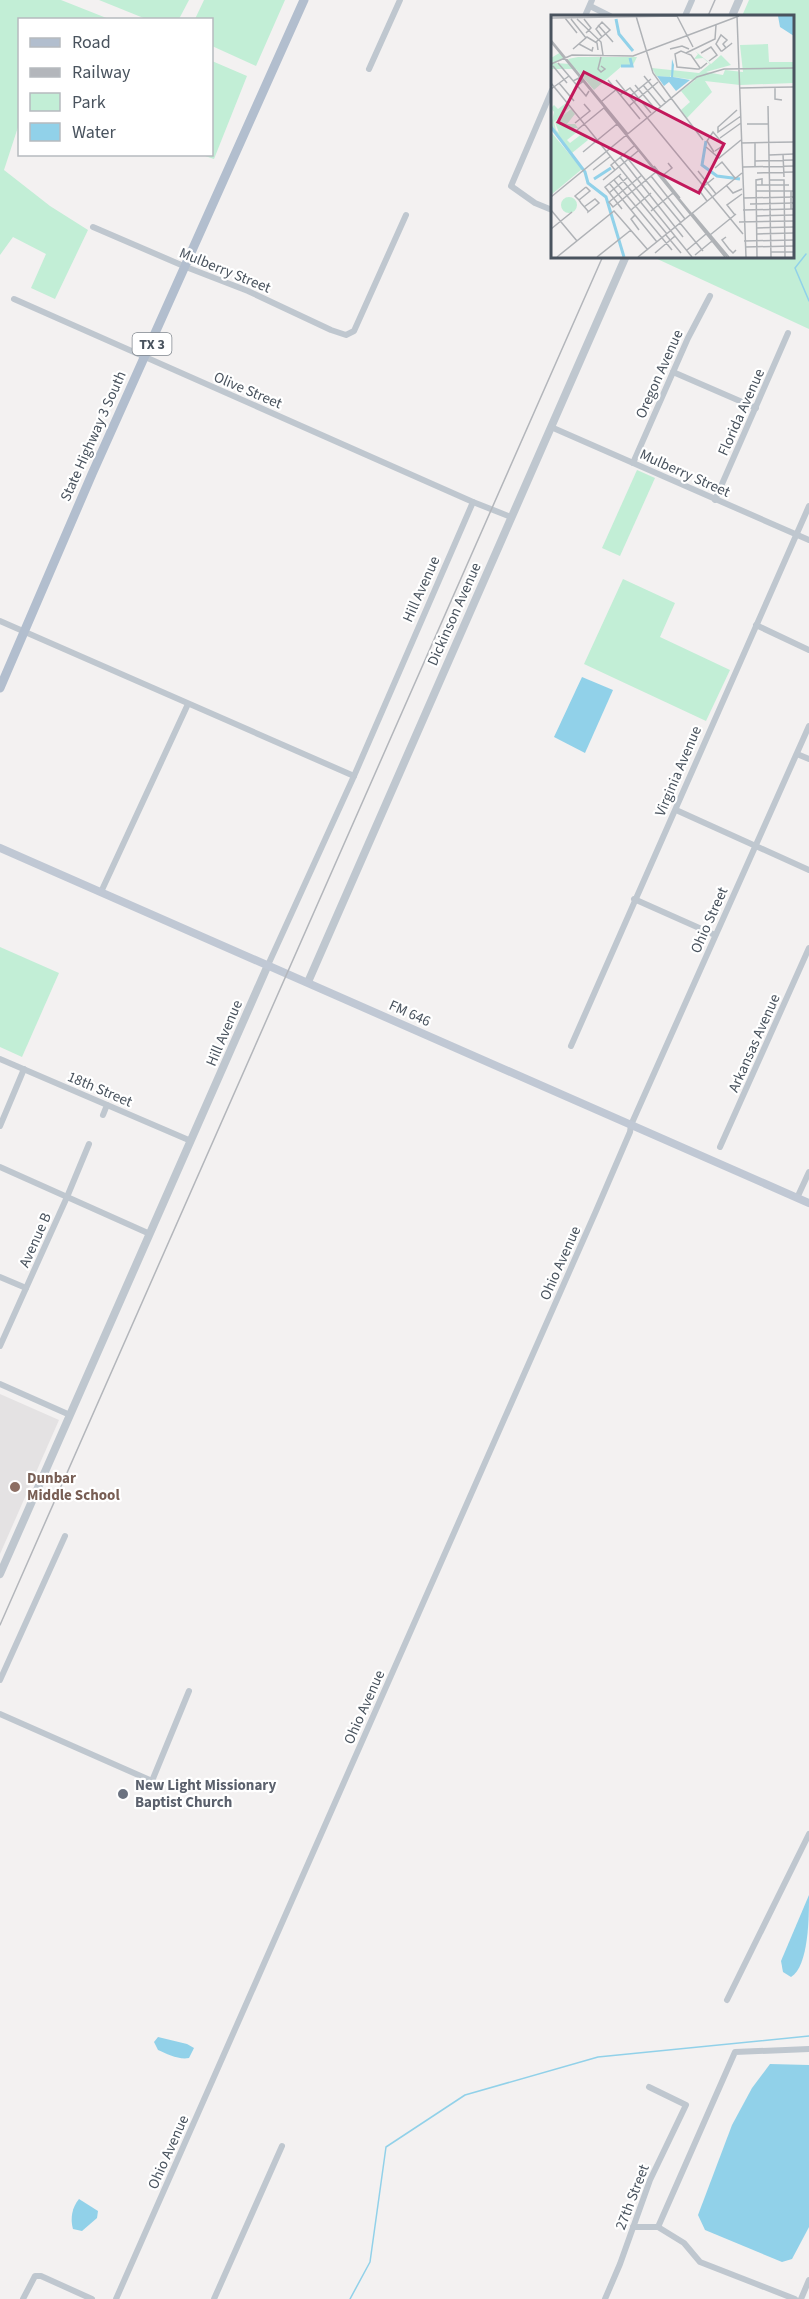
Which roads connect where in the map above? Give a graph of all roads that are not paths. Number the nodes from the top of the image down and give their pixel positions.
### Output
1 (304, 0) edge
2 (400, 0) edge
3 (692, 0) edge
4 (739, 0) edge
5 (591, 3) edge
6 (609, 15) edge
7 (685, 15) edge
8 (732, 15) edge
9 (369, 69) dead end
10 (551, 92) edge
11 (551, 210) edge
12 (406, 215) dead end
13 (93, 227) dead end
14 (625, 258) edge
15 (186, 267) junction
16 (710, 296) dead end
17 (14, 299) dead end
18 (788, 333) dead end
19 (145, 358) junction
20 (674, 372) junction
21 (756, 408) junction
22 (551, 428) junction
23 (633, 463) junction
24 (715, 500) junction
25 (473, 502) junction
26 (809, 506) edge
27 (511, 517) junction
28 (797, 535) junction
29 (809, 540) edge
30 (0, 621) edge
31 (756, 625) junction
32 (25, 630) junction
33 (809, 650) edge
34 (0, 688) edge
35 (188, 704) junction
36 (809, 726) edge
37 (796, 753) junction
38 (809, 759) edge
39 (354, 776) junction
40 (676, 810) junction
41 (755, 846) junction
42 (0, 848) edge
43 (809, 870) edge
44 (101, 892) junction
45 (634, 899) junction
46 (715, 935) junction
47 (809, 948) edge
48 (268, 965) junction
49 (308, 982) junction
50 (571, 1046) dead end
51 (0, 1059) edge
52 (24, 1069) junction
53 (107, 1106) junction
54 (103, 1115) dead end
55 (631, 1125) junction
56 (0, 1126) edge
57 (191, 1142) junction
58 (89, 1144) dead end
59 (720, 1147) dead end
60 (0, 1167) edge
61 (809, 1172) edge
62 (67, 1197) junction
63 (797, 1198) junction
64 (809, 1203) edge
65 (150, 1234) junction
66 (0, 1277) edge
67 (26, 1288) junction
68 (0, 1346) edge
69 (0, 1384) edge
70 (70, 1415) junction
71 (65, 1536) dead end
72 (0, 1574) edge
73 (0, 1680) edge
74 (189, 1691) dead end
75 (0, 1714) edge
76 (809, 1834) edge
77 (727, 2000) dead end
78 (809, 2049) edge
79 (649, 2087) dead end
80 (282, 2146) dead end
81 (633, 2227) junction
82 (658, 2227) junction
83 (809, 2280) edge
84 (23, 2299) edge
85 (93, 2299) edge
86 (116, 2299) edge
87 (214, 2299) edge
88 (605, 2299) edge
89 (795, 2299) edge
90 (801, 2299) edge

1 - 15 main road, State Highway 3 South / TX 3
2 - 9 street
3 - 7 street
4 - 8 street
5 - 6 street
10 - 11 street
12 - 15 street, Mulberry Street
13 - 15 street, Mulberry Street
14 - 22 street, Dickinson Avenue
15 - 19 main road, State Highway 3 South / TX 3
16 - 20 street, Oregon Avenue
17 - 19 street, Olive Street
18 - 21 street, Florida Avenue
19 - 25 street, Olive Street
19 - 32 main road, State Highway 3 South / TX 3
20 - 21 street
20 - 23 street, Oregon Avenue
21 - 24 street, Florida Avenue
22 - 23 street, Mulberry Street
22 - 27 street, Dickinson Avenue
23 - 24 street, Mulberry Street
24 - 28 street, Mulberry Street
25 - 27 street, Olive Street
25 - 39 street, Hill Avenue
26 - 28 street, Virginia Avenue
27 - 49 street, Dickinson Avenue
28 - 29 street, Mulberry Street
28 - 31 street, Virginia Avenue
30 - 32 street
31 - 33 street
31 - 40 street, Virginia Avenue
32 - 34 main road, State Highway 3 South / TX 3
32 - 35 street
35 - 39 street
35 - 44 street
36 - 37 street, Ohio Street
37 - 38 street
37 - 41 street, Ohio Street
39 - 48 street, Hill Avenue
40 - 41 street
40 - 45 street, Virginia Avenue
41 - 43 street
41 - 46 street, Ohio Street
42 - 44 main road, FM 646 / FM 646
44 - 48 main road, FM 646 / FM 646
45 - 46 street
45 - 50 street, Virginia Avenue
46 - 55 street, Ohio Street
47 - 59 street, Arkansas Avenue
48 - 49 main road, FM 646 / FM 646
48 - 57 street, Hill Avenue
49 - 55 main road, FM 646 / FM 646
51 - 52 street, 18th Street
52 - 53 street, 18th Street
52 - 56 street
53 - 54 street
53 - 57 street, 18th Street
55 - 63 main road, FM 646 / FM 646
55 - 86 street, Ohio Avenue
57 - 65 street, Hill Avenue
58 - 62 street, Avenue B
60 - 62 street
61 - 63 street
62 - 65 street
62 - 67 street, Avenue B
63 - 64 main road, FM 646 / FM 646
65 - 70 street, Hill Avenue
66 - 67 street
67 - 68 street, Avenue B
69 - 70 street
70 - 72 street, Hill Avenue
71 - 73 street
74 - 75 street
76 - 77 street
78 - 82 street
79 - 81 street, 27th Street
80 - 87 street
81 - 82 street
81 - 88 street, 27th Street
82 - 89 street
83 - 90 street
84 - 85 street

